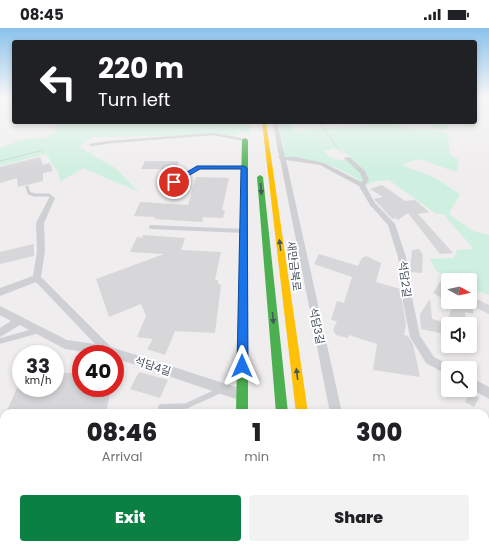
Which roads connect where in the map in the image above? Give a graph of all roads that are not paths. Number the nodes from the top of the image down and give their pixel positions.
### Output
1 (256, 124) edge
2 (264, 124) edge
3 (275, 124) edge
4 (245, 140) joint
5 (92, 145) dead end
6 (258, 146) dead end
7 (282, 158) junction
8 (347, 158) road end
9 (244, 168) junction
10 (260, 169) dead end
11 (362, 185) junction
12 (27, 187) dead end
13 (161, 189) dead end
14 (52, 198) joint
15 (151, 227) dead end
16 (243, 231) junction
17 (37, 278) junction
18 (0, 292) edge
19 (0, 310) edge
20 (20, 320) junction
21 (36, 330) junction
22 (0, 332) edge
23 (0, 342) edge
24 (72, 345) edge
25 (102, 345) edge
26 (124, 356) edge
27 (441, 366) edge
28 (477, 386) edge
29 (222, 389) junction
30 (489, 393) edge
31 (242, 396) junction
32 (161, 407) dead end
33 (242, 409) edge
34 (282, 409) edge
35 (301, 409) edge
36 (335, 409) edge

1 - 6 main road
35 -> 2 main road, 새만금북로
3 - 7 street, 석담3길
4 - 5 lane
4 - 9 main road
7 - 11 street
7 - 36 street, 석담3길
8 - 11 street, 석담2길
9 - 13 lane
9 - 16 main road
10 -> 34 main road
11 - 27 street, 석담2길
12 - 14 lane
14 - 17 street
15 - 16 lane
16 - 31 main road
17 - 18 street
17 - 25 street
19 - 20 street, 석담4길
20 - 21 street, 석담4길
20 - 22 street
21 - 23 lane
21 - 24 street, 석담4길
26 - 29 street, 석담4길
28 - 30 street
29 - 31 street, 석담4길
29 - 32 lane
31 - 33 main road

